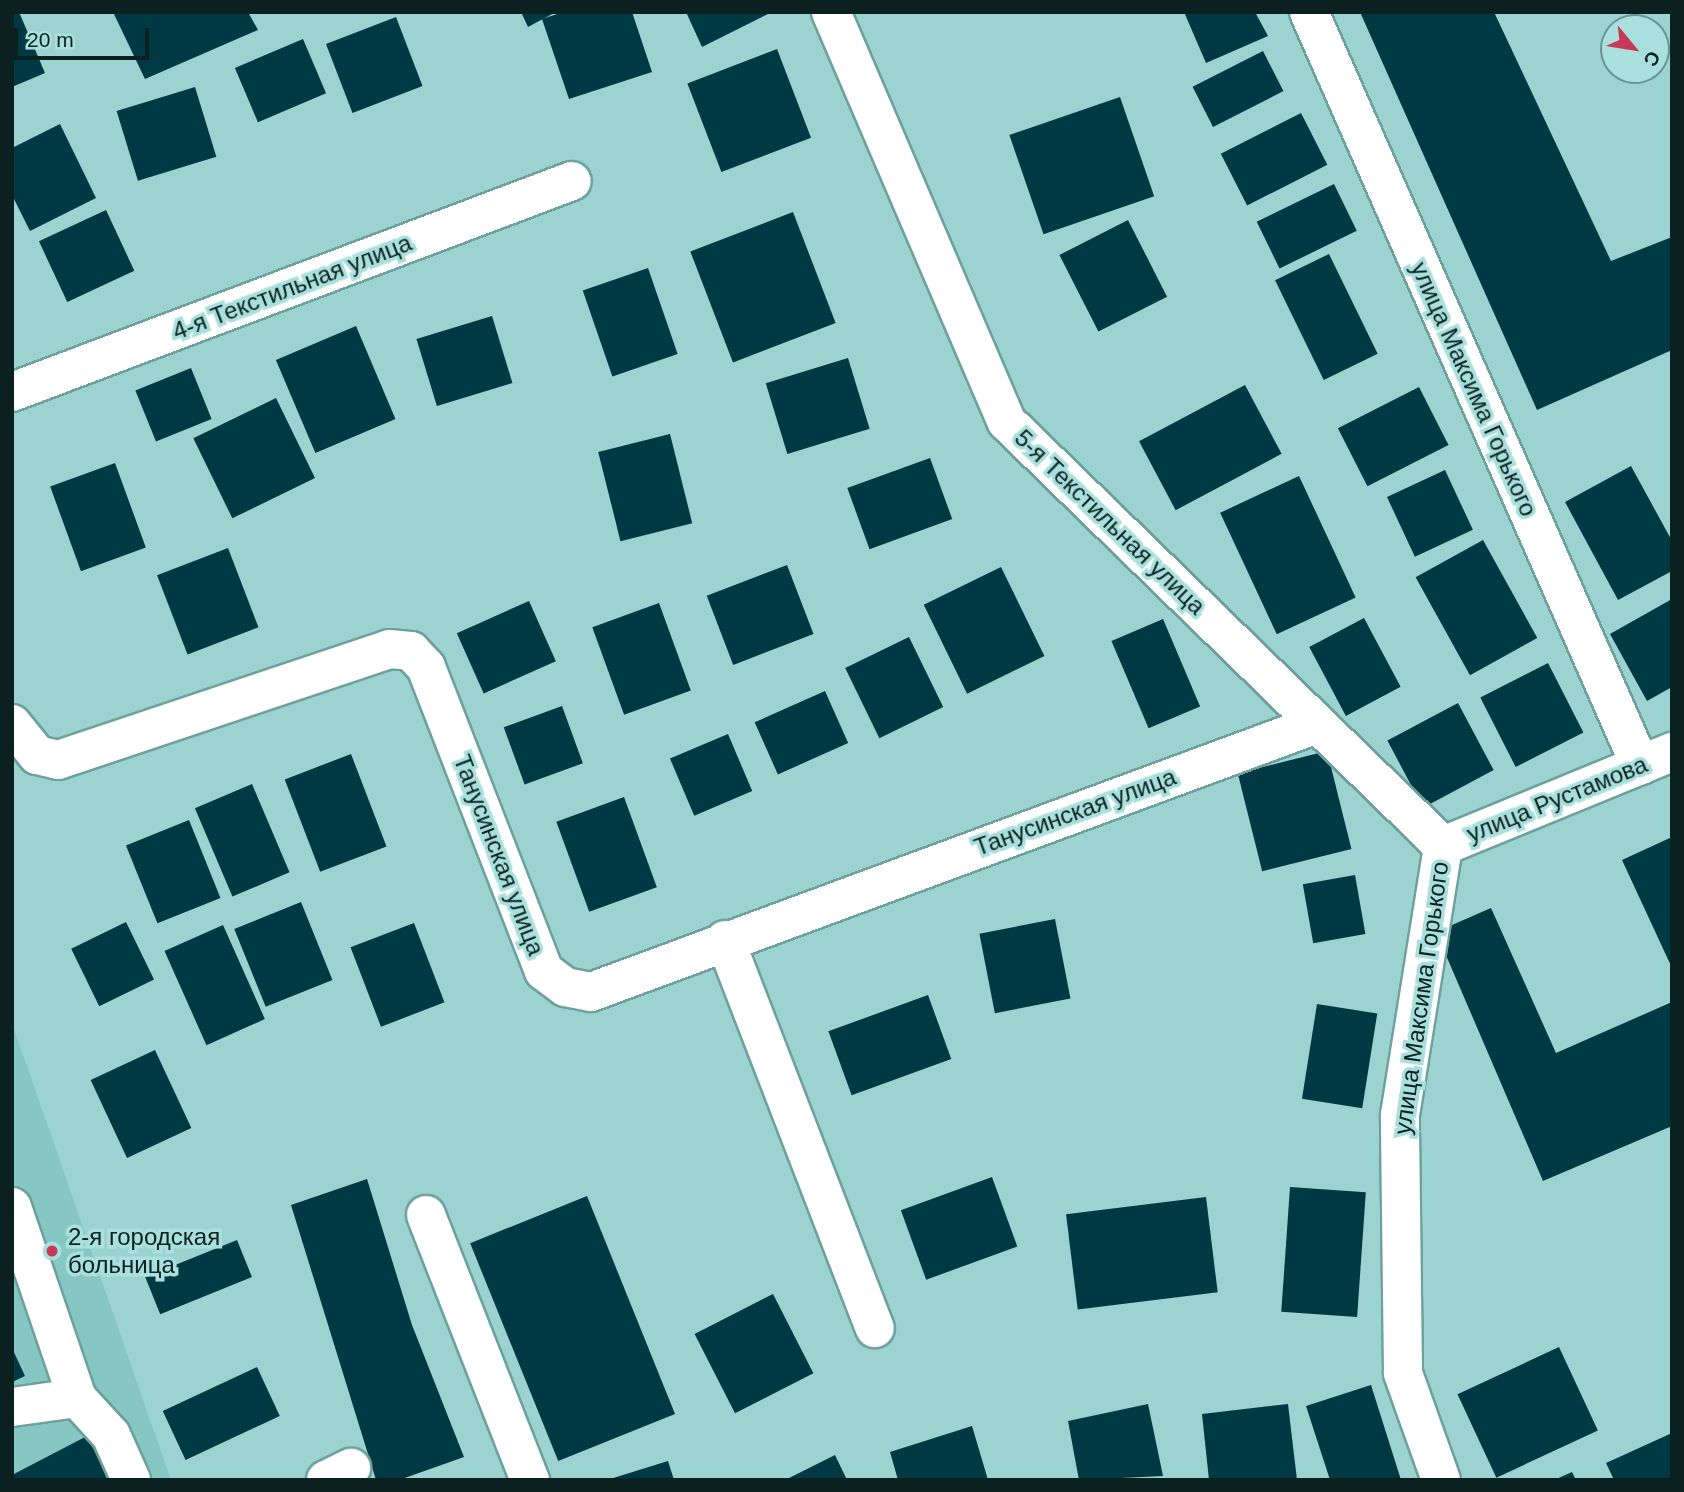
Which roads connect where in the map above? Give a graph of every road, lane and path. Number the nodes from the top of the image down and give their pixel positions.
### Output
1 (831, 12) edge
2 (1308, 12) edge
3 (572, 181) dead end
4 (12, 392) edge
5 (12, 724) edge
6 (1317, 724) junction
7 (1656, 759) edge
8 (1443, 846) junction
9 (725, 940) junction
10 (12, 1207) edge
11 (426, 1215) dead end
12 (875, 1328) dead end
13 (77, 1398) junction
14 (12, 1407) edge
15 (131, 1480) edge
16 (530, 1480) edge
17 (1441, 1480) edge

1 - 6 street, 5-я Текстильная улица
2 - 7 street, улица Максима Горького
3 - 4 street, 4-я Текстильная улица
5 - 9 street, Танусинская улица
6 - 8 street, 5-я Текстильная улица
6 - 9 street, Танусинская улица
7 - 8 street, улица Рустамова
8 - 17 street, улица Максима Горького
9 - 12 street
10 - 13 street
11 - 16 street
13 - 14 street
13 - 15 street

